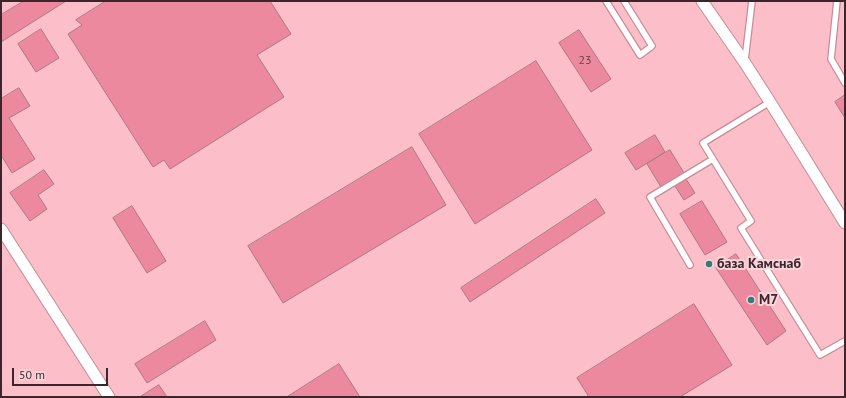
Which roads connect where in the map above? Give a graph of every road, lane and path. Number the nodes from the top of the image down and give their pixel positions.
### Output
1 (606, 1) edge
2 (624, 1) edge
3 (702, 1) edge
4 (752, 1) edge
5 (837, 1) edge
6 (745, 63) junction
7 (845, 83) edge
8 (770, 102) junction
9 (713, 159) junction
10 (845, 223) edge
11 (1, 229) edge
12 (690, 265) dead end
13 (845, 341) edge
14 (109, 397) edge

1 - 2 lane
3 - 6 street
4 - 6 lane
5 - 7 lane
6 - 8 street
8 - 9 lane
8 - 10 street
9 - 12 lane
9 - 13 lane
11 - 14 street

